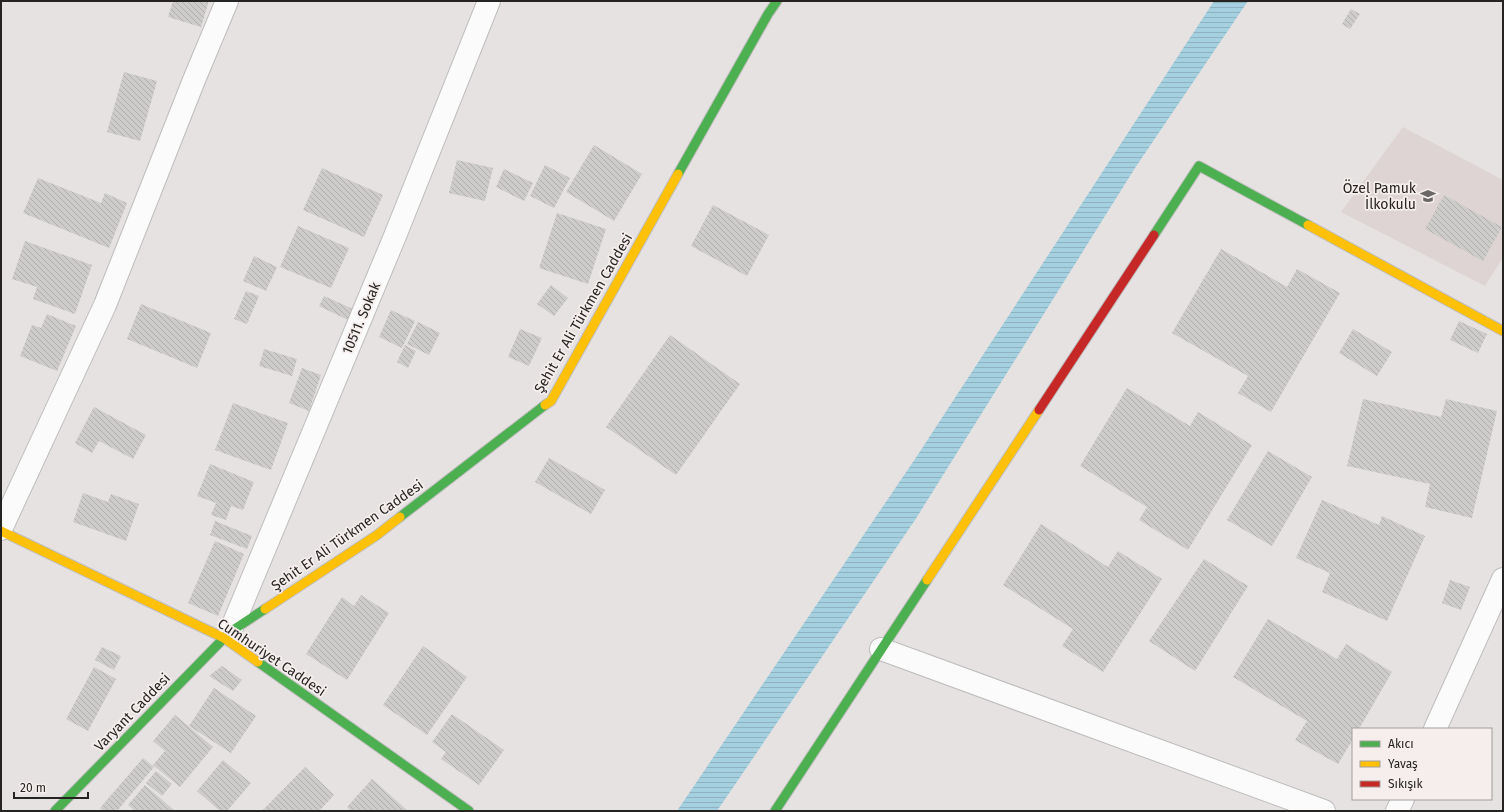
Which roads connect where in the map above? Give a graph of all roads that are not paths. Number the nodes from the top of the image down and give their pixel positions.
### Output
1 (227, 1) edge
2 (489, 1) edge
3 (778, 1) edge
4 (1503, 331) edge
5 (1, 530) edge
6 (1503, 579) edge
7 (227, 635) junction
8 (881, 649) junction
9 (1435, 728) edge
10 (1402, 800) edge
11 (55, 811) edge
12 (469, 811) edge
13 (775, 811) edge
14 (1324, 811) edge
15 (1397, 811) edge

1 - 5 street
2 - 7 street, 10511. Sokak
3 - 7 street, Şehit Er Ali Türkmen Caddesi
4 - 8 street
5 - 7 street, Cumhuriyet Caddesi
6 - 9 street
7 - 11 street, Varyant Caddesi
7 - 12 street, Cumhuriyet Caddesi
8 - 13 street
8 - 14 street
10 - 15 street

